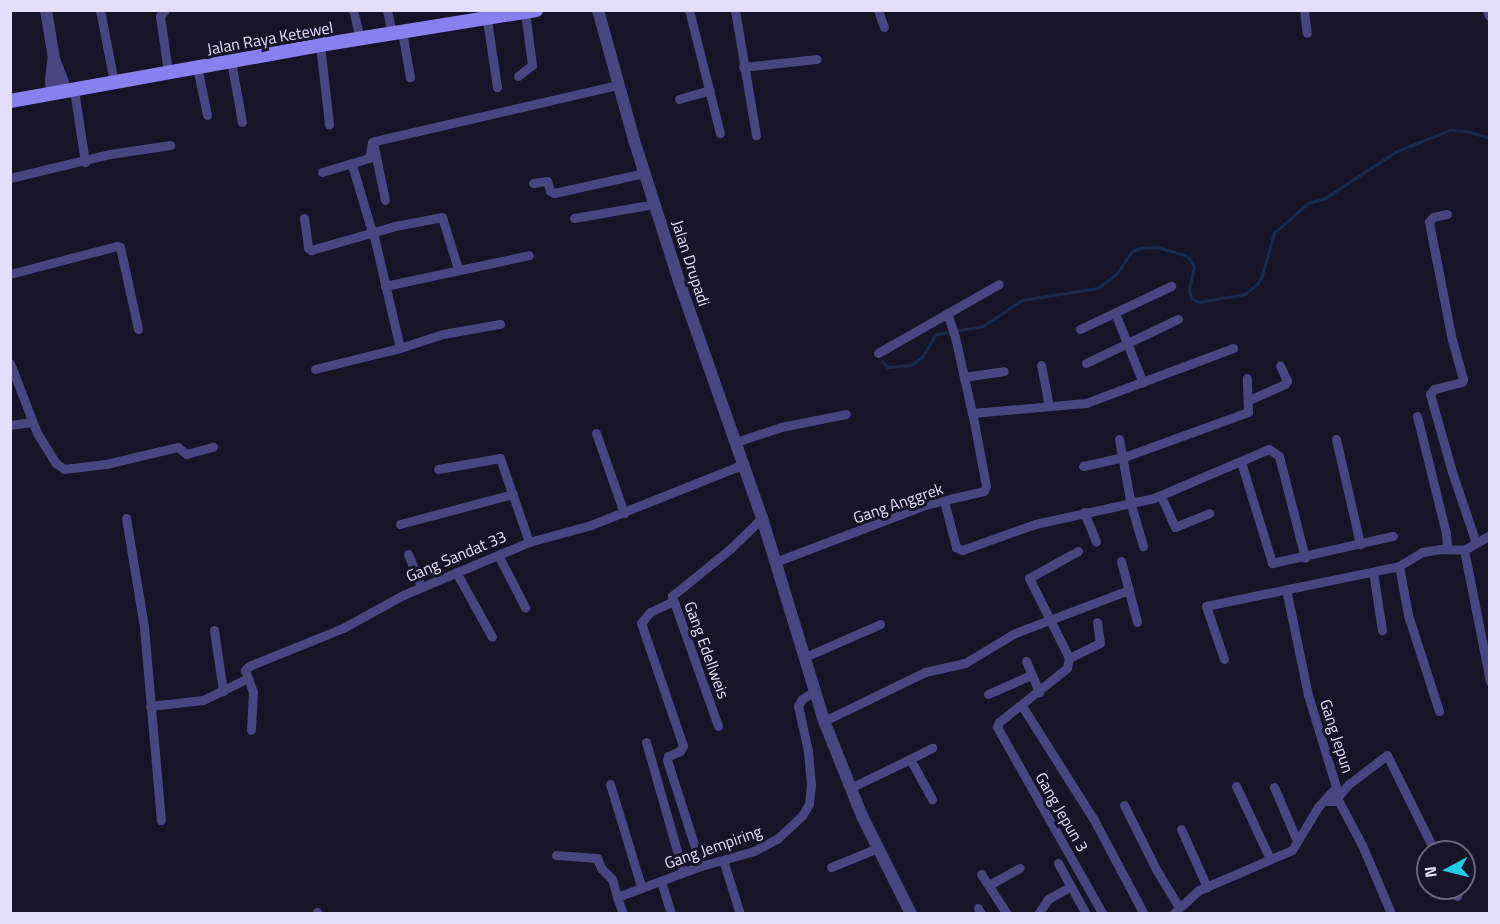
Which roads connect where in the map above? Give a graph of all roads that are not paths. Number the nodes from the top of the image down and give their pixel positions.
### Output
1 (46, 10) edge
2 (100, 10) edge
3 (165, 10) edge
4 (353, 10) edge
5 (387, 10) edge
6 (598, 10) edge
7 (689, 10) edge
8 (735, 10) edge
9 (878, 10) edge
10 (1304, 10) edge
11 (531, 11) edge
12 (487, 20) junction
13 (884, 27) dead end
14 (397, 33) junction
15 (1307, 33) dead end
16 (360, 39) junction
17 (320, 45) junction
18 (817, 59) dead end
19 (231, 61) junction
20 (197, 67) junction
21 (743, 67) junction
22 (168, 72) junction
23 (518, 76) dead end
24 (410, 77) dead end
25 (114, 82) junction
26 (617, 84) junction
27 (497, 87) dead end
28 (710, 90) junction
29 (64, 92) junction
30 (679, 99) dead end
31 (10, 101) edge
32 (207, 115) dead end
33 (242, 122) dead end
34 (329, 124) dead end
35 (720, 133) dead end
36 (756, 135) dead end
37 (372, 142) junction
38 (170, 145) dead end
39 (85, 162) junction
40 (352, 165) junction
41 (322, 172) dead end
42 (644, 173) junction
43 (10, 178) edge
44 (533, 183) dead end
45 (385, 200) dead end
46 (654, 204) junction
47 (1447, 214) dead end
48 (304, 218) dead end
49 (574, 218) dead end
50 (372, 232) junction
51 (529, 255) dead end
52 (458, 269) junction
53 (10, 274) edge
54 (999, 284) dead end
55 (385, 286) junction
56 (1171, 286) dead end
57 (947, 313) junction
58 (1115, 313) junction
59 (1178, 319) dead end
60 (500, 324) dead end
61 (138, 329) dead end
62 (1080, 329) dead end
63 (1127, 343) junction
64 (400, 348) junction
65 (1233, 348) dead end
66 (878, 353) dead end
67 (10, 363) edge
68 (1086, 363) dead end
69 (1041, 365) dead end
70 (1281, 365) dead end
71 (315, 369) dead end
72 (1004, 371) dead end
73 (964, 377) junction
74 (1246, 378) dead end
75 (1143, 383) junction
76 (1249, 400) junction
77 (1049, 406) junction
78 (972, 413) junction
79 (846, 414) dead end
80 (1417, 416) dead end
81 (32, 422) junction
82 (10, 425) edge
83 (596, 433) dead end
84 (1119, 439) dead end
85 (1336, 439) dead end
86 (736, 442) junction
87 (213, 447) dead end
88 (1124, 457) junction
89 (1241, 462) junction
90 (744, 464) junction
91 (1083, 466) dead end
92 (438, 470) dead end
93 (513, 495) junction
94 (1161, 496) junction
95 (944, 501) junction
96 (1131, 505) junction
97 (1084, 512) junction
98 (624, 513) junction
99 (1209, 513) dead end
100 (126, 518) dead end
101 (400, 524) dead end
102 (765, 526) junction
103 (1490, 535) edge
104 (1393, 536) dead end
105 (529, 542) junction
106 (1096, 542) dead end
107 (1476, 543) junction
108 (1360, 544) junction
109 (1143, 546) dead end
110 (1447, 549) junction
111 (1464, 550) junction
112 (1078, 551) dead end
113 (408, 554) dead end
114 (498, 555) junction
115 (1305, 558) junction
116 (1121, 561) dead end
117 (775, 562) junction
118 (1399, 566) junction
119 (456, 572) junction
120 (1373, 572) junction
121 (421, 587) junction
122 (1286, 589) junction
123 (1128, 590) junction
124 (673, 601) junction
125 (525, 607) dead end
126 (1048, 620) junction
127 (1097, 622) dead end
128 (1137, 622) dead end
129 (880, 624) dead end
130 (214, 630) dead end
131 (1382, 630) dead end
132 (492, 636) dead end
133 (805, 657) junction
134 (1069, 658) junction
135 (1224, 659) dead end
136 (1026, 661) dead end
137 (1031, 675) junction
138 (246, 679) junction
139 (1490, 681) edge
140 (223, 691) junction
141 (814, 691) junction
142 (1039, 692) junction
143 (988, 694) dead end
144 (150, 706) junction
145 (1022, 706) junction
146 (1439, 711) dead end
147 (824, 721) junction
148 (718, 726) dead end
149 (251, 730) dead end
150 (645, 742) dead end
151 (932, 748) dead end
152 (910, 759) junction
153 (610, 784) dead end
154 (1236, 786) dead end
155 (1274, 786) dead end
156 (849, 788) junction
157 (1336, 798) junction
158 (932, 799) dead end
159 (1325, 801) junction
160 (1124, 806) dead end
161 (161, 820) dead end
162 (1180, 829) dead end
163 (1429, 840) edge
164 (1297, 841) junction
165 (878, 848) junction
166 (556, 855) dead end
167 (1270, 859) junction
168 (723, 860) junction
169 (1058, 862) dead end
170 (701, 866) junction
171 (831, 867) dead end
172 (1020, 868) dead end
173 (683, 872) junction
174 (981, 874) dead end
175 (661, 881) junction
176 (988, 885) junction
177 (640, 886) junction
178 (1071, 886) junction
179 (1207, 887) junction
180 (617, 897) junction
181 (1176, 910) edge
182 (1390, 911) dead end
183 (739, 913) edge
184 (623, 914) edge
185 (671, 914) edge
186 (911, 914) edge
187 (1007, 914) edge
188 (1038, 914) edge
189 (1086, 914) edge
190 (1103, 914) edge
191 (1144, 914) edge

1 - 29 street
2 - 25 street
3 - 22 street
4 - 16 street
5 - 14 street
6 - 26 street, Jalan Drupadi
7 - 28 street
8 - 21 street
9 - 13 street
10 - 15 street
11 - 12 main road, Jalan Raya Ketewel
11 - 23 street
12 - 14 main road, Jalan Raya Ketewel
12 - 27 street
14 - 16 main road, Jalan Raya Ketewel
14 - 24 street
16 - 17 main road, Jalan Raya Ketewel
17 - 19 main road, Jalan Raya Ketewel
17 - 34 street
18 - 21 street
19 - 20 main road, Jalan Raya Ketewel
19 - 33 street
20 - 22 main road, Jalan Raya Ketewel
20 - 32 street
21 - 36 street
22 - 25 main road, Jalan Raya Ketewel
25 - 29 main road, Jalan Raya Ketewel
26 - 37 street
26 - 42 street, Jalan Drupadi
28 - 30 street
28 - 35 street
29 - 31 main road, Jalan Raya Ketewel
29 - 39 street
37 - 40 street
37 - 45 street
38 - 39 street
39 - 43 street
40 - 41 street
40 - 50 street
42 - 44 street
42 - 46 street, Jalan Drupadi
46 - 49 street
46 - 86 street, Jalan Drupadi
47 - 107 street
48 - 50 street
50 - 52 street
50 - 55 street
51 - 52 street
52 - 55 street
53 - 61 street
54 - 57 street
55 - 64 street
56 - 58 street
57 - 66 street
57 - 73 street, Gang Anggrek
58 - 62 street
58 - 63 street
59 - 63 street
60 - 64 street
63 - 68 street
63 - 75 street
64 - 71 street
65 - 75 street
67 - 81 street
69 - 77 street
70 - 76 street
72 - 73 street
73 - 78 street, Gang Anggrek
74 - 76 street
75 - 77 street
76 - 88 street
77 - 78 street
78 - 95 street, Gang Anggrek
79 - 86 street
80 - 110 street
81 - 82 street
81 - 87 street
83 - 98 street
84 - 88 street
85 - 108 street
86 - 90 street, Jalan Drupadi
88 - 91 street
88 - 96 street
89 - 94 street
89 - 115 street
89 - 115 street
90 - 98 street, Gang Sandat 33
90 - 102 street, Jalan Drupadi
92 - 93 street
93 - 101 street
93 - 105 street
94 - 96 street
94 - 99 street
95 - 97 street
95 - 117 street, Gang Anggrek
96 - 97 street
96 - 109 street
97 - 106 street
98 - 105 street, Gang Sandat 33
100 - 144 street
102 - 117 street, Jalan Drupadi
102 - 124 street, Gang Edellweis
103 - 107 street
104 - 108 street
105 - 114 street, Gang Sandat 33
107 - 111 street
108 - 115 street
110 - 111 street
110 - 118 street
111 - 139 street
112 - 126 street
113 - 121 street
114 - 119 street, Gang Sandat 33
114 - 125 street
116 - 123 street
117 - 133 street, Jalan Drupadi
118 - 120 street
118 - 146 street
119 - 121 street, Gang Sandat 33
119 - 132 street
120 - 122 street
120 - 131 street
121 - 138 street, Gang Sandat 33
122 - 135 street
122 - 159 street, Gang Jepun
123 - 126 street
123 - 128 street
124 - 148 street, Gang Edellweis
124 - 170 street
126 - 134 street
126 - 147 street
127 - 134 street
129 - 133 street
130 - 140 street
133 - 141 street, Jalan Drupadi
134 - 142 street
136 - 137 street
137 - 142 street
137 - 143 street
138 - 140 street
138 - 149 street
140 - 144 street
141 - 147 street, Jalan Drupadi
141 - 168 street, Gang Jempiring
142 - 145 street
144 - 161 street
145 - 190 street, Gang Jepun 3
145 - 191 street
147 - 156 street, Jalan Drupadi
150 - 173 street
151 - 152 street
152 - 156 street
152 - 158 street
153 - 177 street
154 - 167 street
155 - 164 street
156 - 165 street, Jalan Drupadi
157 - 159 street
157 - 163 street
157 - 182 street
159 - 164 street, Gang Jepun
160 - 181 street
162 - 179 street
164 - 167 street, Gang Jepun
165 - 171 street
165 - 186 street, Jalan Drupadi
166 - 180 street
167 - 179 street, Gang Jepun
168 - 170 street, Gang Jempiring
168 - 183 street
169 - 178 street
170 - 173 street, Gang Jempiring
172 - 176 street
173 - 175 street, Gang Jempiring
174 - 176 street
175 - 177 street, Gang Jempiring
175 - 185 street
176 - 187 street
177 - 180 street, Gang Jempiring
178 - 188 street
178 - 189 street
179 - 181 street, Gang Jepun
180 - 184 street

